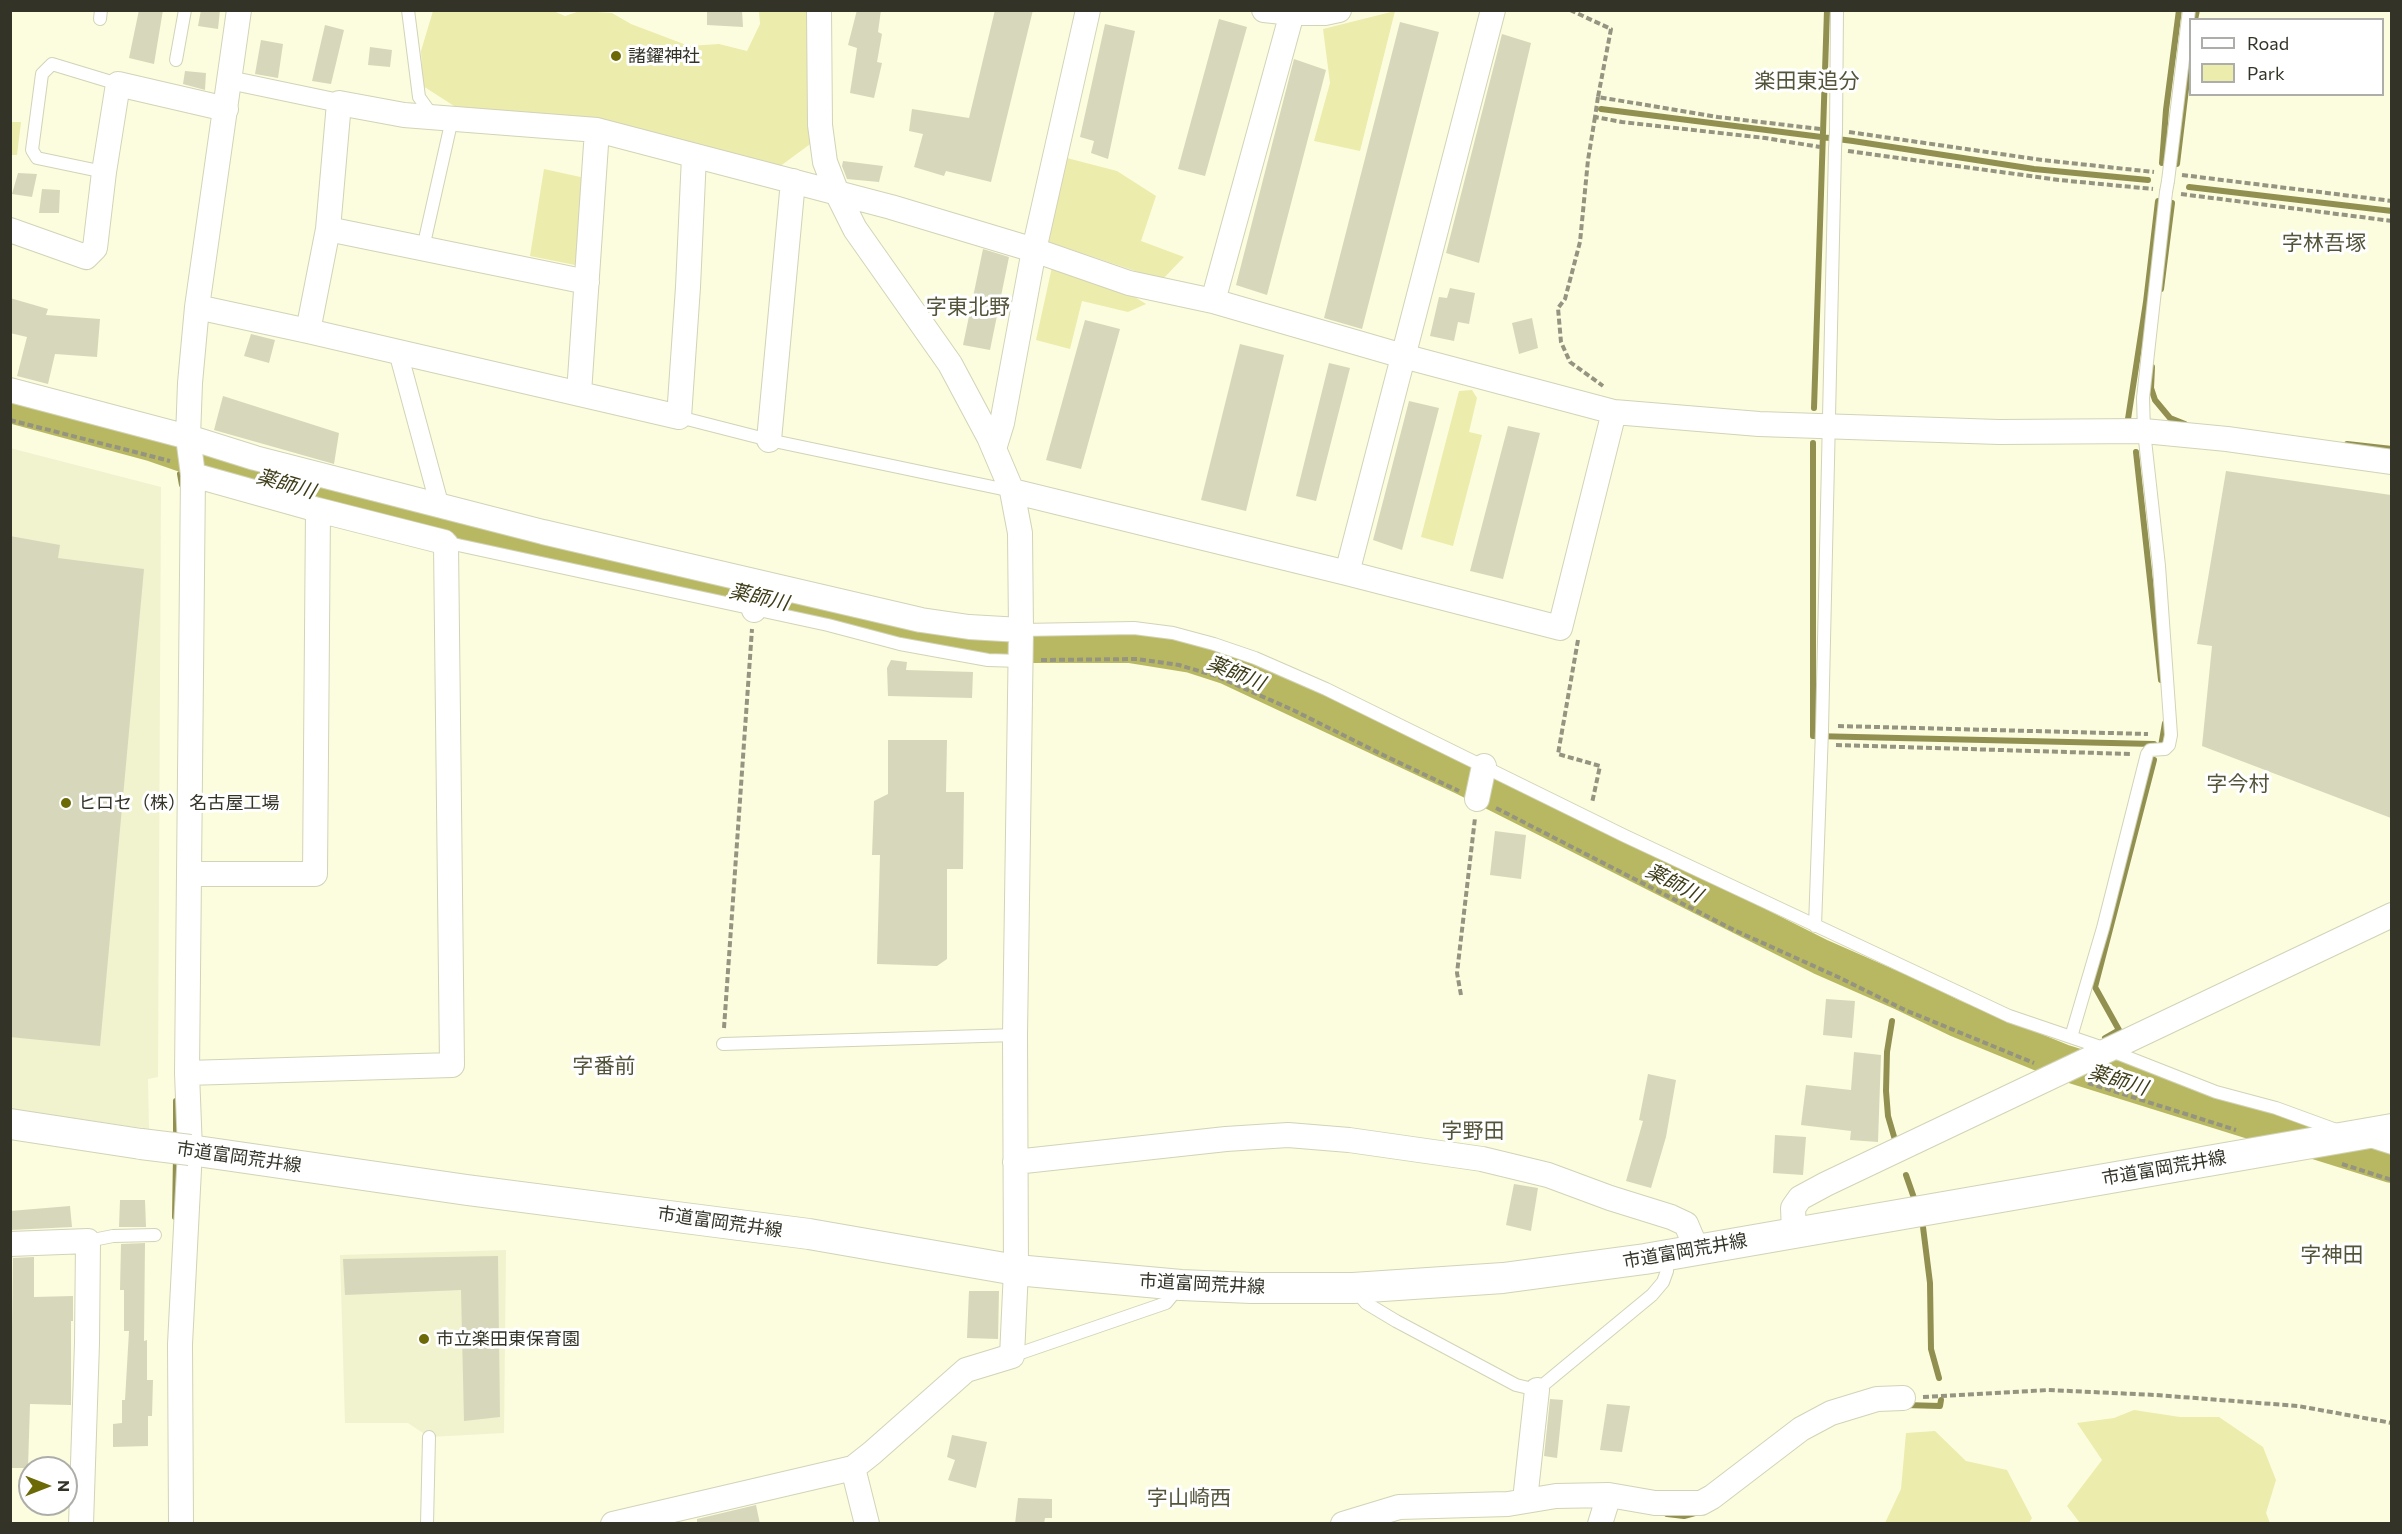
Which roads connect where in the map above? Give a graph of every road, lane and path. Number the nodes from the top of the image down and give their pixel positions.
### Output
1 (185, 10) edge
2 (239, 10) edge
3 (408, 10) edge
4 (819, 10) edge
5 (1089, 10) edge
6 (1264, 10) edge
7 (1338, 10) edge
8 (1493, 10) edge
9 (1570, 10) edge
10 (1837, 10) edge
11 (2189, 10) edge
12 (1292, 13) junction
13 (176, 60) dead end
14 (229, 80) junction
15 (118, 84) junction
16 (1598, 97) junction
17 (339, 103) junction
18 (226, 109) junction
19 (1595, 117) junction
20 (443, 118) junction
21 (1812, 128) dead end
22 (597, 130) junction
23 (1836, 131) junction
24 (1816, 146) dead end
25 (1839, 150) junction
26 (694, 156) junction
27 (104, 172) junction
28 (2191, 176) dead end
29 (793, 181) junction
30 (2164, 182) junction
31 (2150, 189) dead end
32 (837, 194) junction
33 (2190, 195) dead end
34 (2391, 201) edge
35 (2391, 221) edge
36 (328, 229) junction
37 (10, 230) edge
38 (423, 248) junction
39 (1034, 250) junction
40 (587, 282) junction
41 (1213, 301) junction
42 (197, 307) junction
43 (308, 331) junction
44 (398, 352) junction
45 (1403, 356) junction
46 (1604, 387) dead end
47 (10, 390) edge
48 (579, 393) junction
49 (1614, 412) junction
50 (679, 417) junction
51 (10, 420) edge
52 (1830, 426) junction
53 (2144, 431) junction
54 (188, 437) junction
55 (769, 440) junction
56 (994, 449) junction
57 (2391, 462) edge
58 (193, 475) junction
59 (1012, 491) junction
60 (441, 507) junction
61 (318, 510) junction
62 (445, 543) junction
63 (1347, 573) junction
64 (755, 582) junction
65 (754, 610) junction
66 (1562, 620) junction
67 (1021, 630) junction
68 (1020, 661) junction
69 (1822, 728) junction
70 (2153, 734) dead end
71 (1821, 745) junction
72 (2147, 754) junction
73 (1484, 766) junction
74 (1478, 799) junction
75 (1589, 818) junction
76 (190, 874) junction
77 (2391, 915) edge
78 (1815, 926) junction
79 (1461, 995) dead end
80 (1015, 1035) junction
81 (2071, 1037) junction
82 (723, 1044) joint
83 (2109, 1050) junction
84 (187, 1073) junction
85 (2059, 1074) junction
86 (10, 1124) edge
87 (2391, 1129) edge
88 (2241, 1132) dead end
89 (2353, 1136) junction
90 (2391, 1148) edge
91 (190, 1150) junction
92 (1016, 1162) junction
93 (2338, 1163) dead end
94 (2391, 1180) edge
95 (1794, 1232) junction
96 (155, 1235) dead end
97 (88, 1241) junction
98 (10, 1244) edge
99 (1697, 1250) junction
100 (1667, 1254) junction
101 (1016, 1270) junction
102 (1181, 1285) junction
103 (1353, 1288) junction
104 (1012, 1356) junction
105 (1537, 1390) junction
106 (1903, 1398) joint
107 (2391, 1423) edge
108 (429, 1437) dead end
109 (853, 1468) junction
110 (1609, 1495) junction
111 (1526, 1500) junction
112 (81, 1524) edge
113 (181, 1524) edge
114 (427, 1524) edge
115 (613, 1524) edge
116 (867, 1524) edge
117 (1343, 1524) edge
118 (1600, 1524) edge

1 - 13 lane
2 - 14 street
3 - 20 lane
4 - 32 street
5 - 39 street
6 - 12 street
7 - 12 street
8 - 45 street
9 - 16 path
10 - 23 lane
11 - 30 lane
12 - 41 street
14 - 17 street
14 - 18 street
15 - 18 street
15 - 27 street
15 - 27 lane
16 - 19 path
16 - 21 path
17 - 20 street
17 - 36 street
18 - 42 street
19 - 24 path
19 - 46 path
20 - 22 street
20 - 38 lane
22 - 26 street
22 - 40 street
23 - 25 lane, bridge
23 - 30 path
25 - 31 path
25 - 52 lane
26 - 29 street
26 - 50 street
27 - 37 street
28 - 34 path
29 - 32 street
29 - 55 street
30 - 53 lane
32 - 39 street
32 - 56 street
33 - 35 path
36 - 38 street
36 - 43 street
38 - 40 street
39 - 41 street
39 - 56 street
40 - 48 street
41 - 45 street
42 - 43 street
42 - 54 street
43 - 44 street
44 - 48 street
44 - 60 street
45 - 49 street
45 - 63 street
47 - 54 street
48 - 50 street
49 - 52 street
49 - 66 street
50 - 55 lane
51 - 58 path
52 - 53 street
52 - 69 lane
53 - 57 street
53 - 72 lane
54 - 58 street
54 - 60 street
55 - 59 lane
56 - 59 street
58 - 61 street
58 - 76 street
59 - 63 street
59 - 67 street
60 - 64 street
61 - 62 street
61 - 76 street
62 - 65 lane
62 - 84 street
63 - 66 street
64 - 65 street
64 - 67 street
65 - 68 lane
65 - 82 path
66 - 75 path
67 - 68 street
67 - 73 lane
68 - 74 path
68 - 80 street
69 - 70 path
69 - 71 lane
71 - 72 path
71 - 78 lane
72 - 81 lane
73 - 74 street
73 - 75 lane
74 - 79 path
74 - 85 path
75 - 78 lane
76 - 84 street
77 - 83 street
78 - 81 lane
80 - 82 lane
80 - 92 street
81 - 83 lane
83 - 85 street
83 - 89 lane
84 - 91 street
85 - 88 path
85 - 95 street
86 - 91 street, 市道富岡荒井線, bridge
87 - 89 street, 市道富岡荒井線
89 - 90 lane
89 - 95 street, 市道富岡荒井線
91 - 101 street, 市道富岡荒井線
91 - 113 street
92 - 99 street
92 - 101 street
93 - 94 path
95 - 99 street, 市道富岡荒井線
96 - 97 lane
97 - 98 street
97 - 112 street
99 - 100 street, 市道富岡荒井線
100 - 103 street, 市道富岡荒井線
100 - 105 lane
101 - 102 street, 市道富岡荒井線
101 - 104 street
102 - 103 street, 市道富岡荒井線
102 - 104 lane
103 - 105 lane
104 - 109 street
105 - 111 street
106 - 107 path
106 - 110 street
108 - 114 lane
109 - 115 street
109 - 116 street
110 - 111 street
110 - 118 street
111 - 117 street

